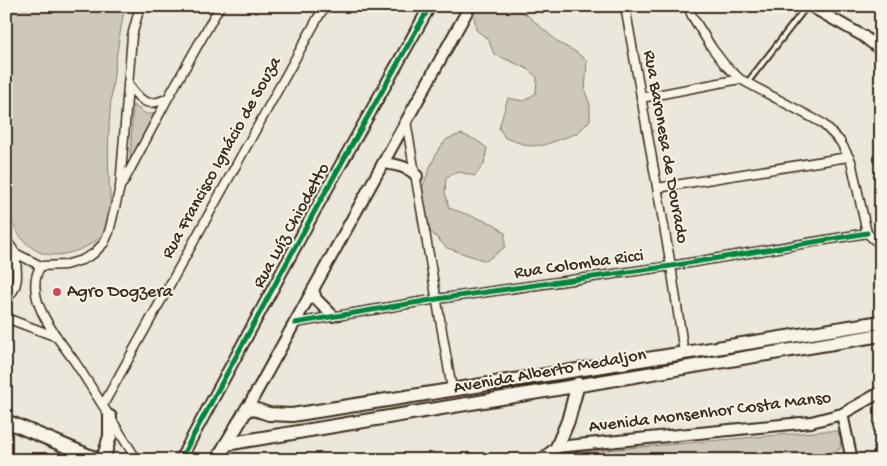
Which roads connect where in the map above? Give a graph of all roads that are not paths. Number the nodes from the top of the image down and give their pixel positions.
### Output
1 (140, 6) edge
2 (220, 6) edge
3 (326, 6) edge
4 (430, 6) edge
5 (470, 6) edge
6 (624, 6) edge
7 (688, 6) edge
8 (808, 6) edge
9 (881, 50) edge
10 (740, 79) junction
11 (747, 83) junction
12 (128, 84) junction
13 (168, 98) junction
14 (641, 98) junction
15 (406, 121) junction
16 (848, 157) junction
17 (383, 163) junction
18 (417, 176) junction
19 (120, 188) junction
20 (657, 188) junction
21 (867, 232) junction
22 (6, 239) edge
23 (881, 246) edge
24 (15, 253) junction
25 (41, 266) junction
26 (671, 266) junction
27 (313, 289) junction
28 (6, 299) edge
29 (437, 299) junction
30 (333, 316) junction
31 (6, 318) edge
32 (881, 322) edge
33 (295, 323) junction
34 (881, 336) edge
35 (56, 337) junction
36 (684, 353) junction
37 (578, 384) junction
38 (452, 388) junction
39 (881, 392) edge
40 (103, 405) junction
41 (248, 407) junction
42 (842, 414) junction
43 (110, 417) junction
44 (6, 421) edge
45 (226, 444) junction
46 (557, 447) junction
47 (101, 460) edge
48 (137, 460) edge
49 (180, 460) edge
50 (218, 460) edge
51 (541, 460) edge
52 (852, 460) edge

1 - 12 street
2 - 13 street
3 - 40 street, Rua Francisco Ignácio de Souza
4 - 49 street, Rua Luíz Chiodetto
5 - 15 street
6 - 14 street, Rua Baronesa de Dourado
7 - 10 street
8 - 9 street
8 - 11 lane
10 - 11 street
10 - 14 street
11 - 16 street
12 - 13 street
12 - 19 street
13 - 19 street
14 - 20 street, Rua Baronesa de Dourado
15 - 17 street
15 - 18 street
16 - 20 street
16 - 21 street
17 - 18 street
17 - 27 street
18 - 29 street
19 - 25 street
20 - 26 street, Rua Baronesa de Dourado
21 - 23 street
21 - 26 street, Rua Colomba Ricci
22 - 24 street
24 - 25 street
24 - 28 street
25 - 35 street
26 - 29 street, Rua Colomba Ricci
26 - 36 street, Rua Baronesa de Dourado
27 - 30 street
27 - 33 street
29 - 30 street, Rua Colomba Ricci
29 - 38 street
30 - 33 street, Rua Colomba Ricci
31 - 35 street
32 - 36 main road, Avenida Alberto Medaljon
33 - 41 street
34 - 37 main road, Avenida Alberto Medaljon
35 - 40 street
36 - 38 main road, Avenida Alberto Medaljon
37 - 45 main road, Avenida Alberto Medaljon
37 - 46 main road
38 - 41 main road, Avenida Alberto Medaljon
39 - 42 street, Avenida Monsenhor Costa Manso
40 - 43 street
41 - 45 main road
42 - 46 street, Avenida Monsenhor Costa Manso
42 - 52 street
43 - 47 main road
43 - 48 street
44 - 47 main road
45 - 50 main road
46 - 51 street

